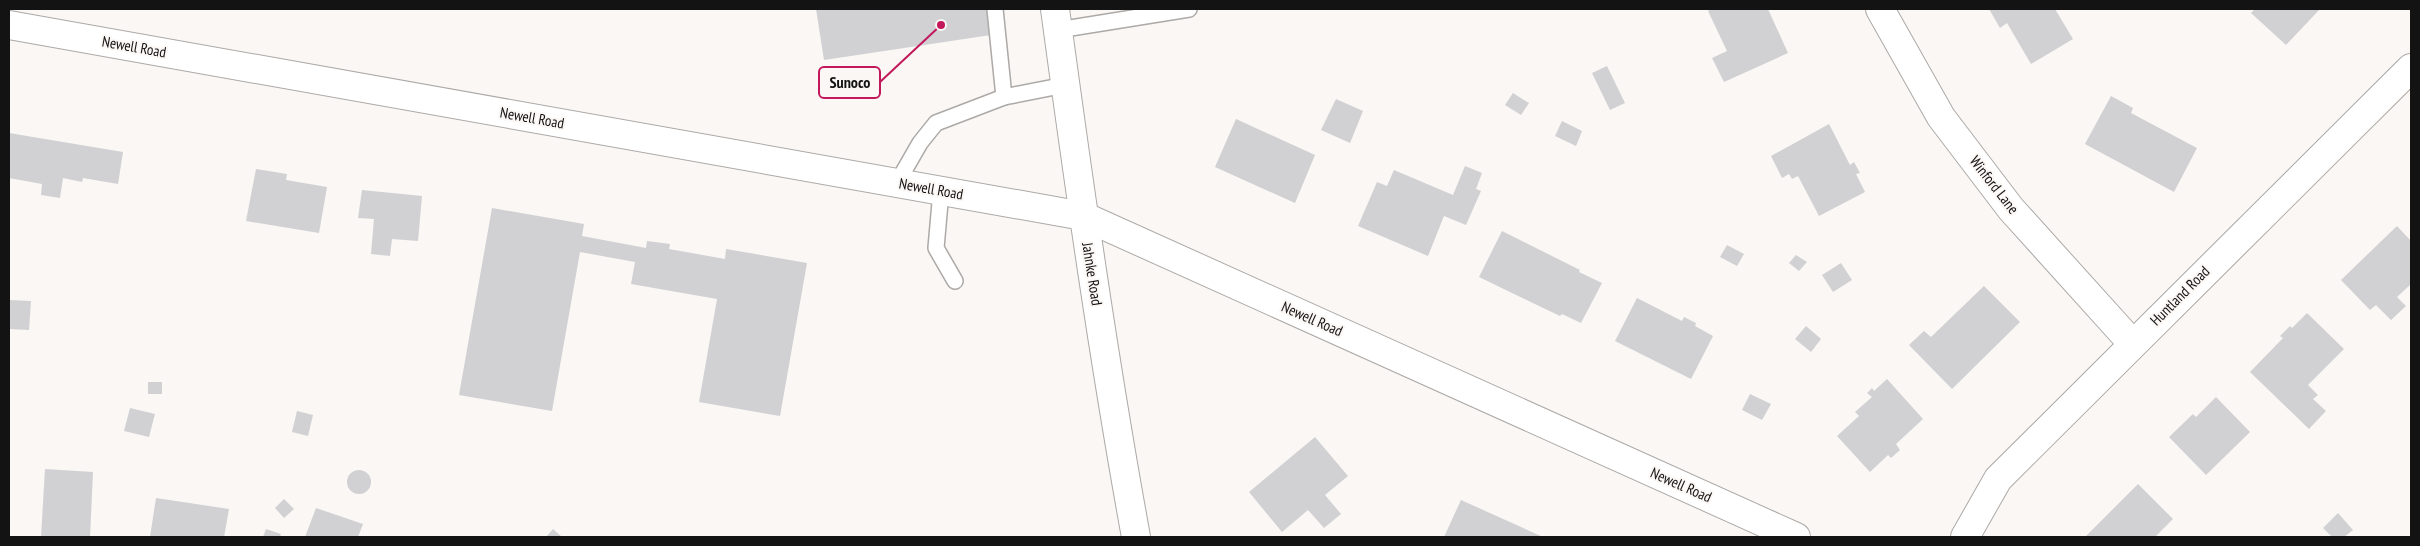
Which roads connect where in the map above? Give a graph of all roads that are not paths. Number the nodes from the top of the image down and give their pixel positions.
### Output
1 (995, 9) edge
2 (1189, 9) edge
3 (1880, 9) edge
4 (1057, 20) edge
5 (9, 25) edge
6 (2411, 68) edge
7 (1065, 86) junction
8 (1004, 96) junction
9 (897, 183) junction
10 (941, 191) junction
11 (1083, 216) junction
12 (955, 282) dead end
13 (2132, 343) junction
14 (1136, 537) edge
15 (1796, 537) edge
16 (1964, 537) edge

1 - 8 lane
2 - 4 lane
3 - 13 street, Winford Lane
4 - 7 street, Jahnke Road
5 - 9 street, Newell Road
6 - 13 street, Huntland Road
7 - 8 lane
7 - 11 street, Jahnke Road
8 - 9 lane
9 - 10 street, Newell Road
10 - 11 street, Newell Road
10 - 12 lane
11 - 14 street, Jahnke Road
11 - 15 street, Newell Road
13 - 16 street, Huntland Road

